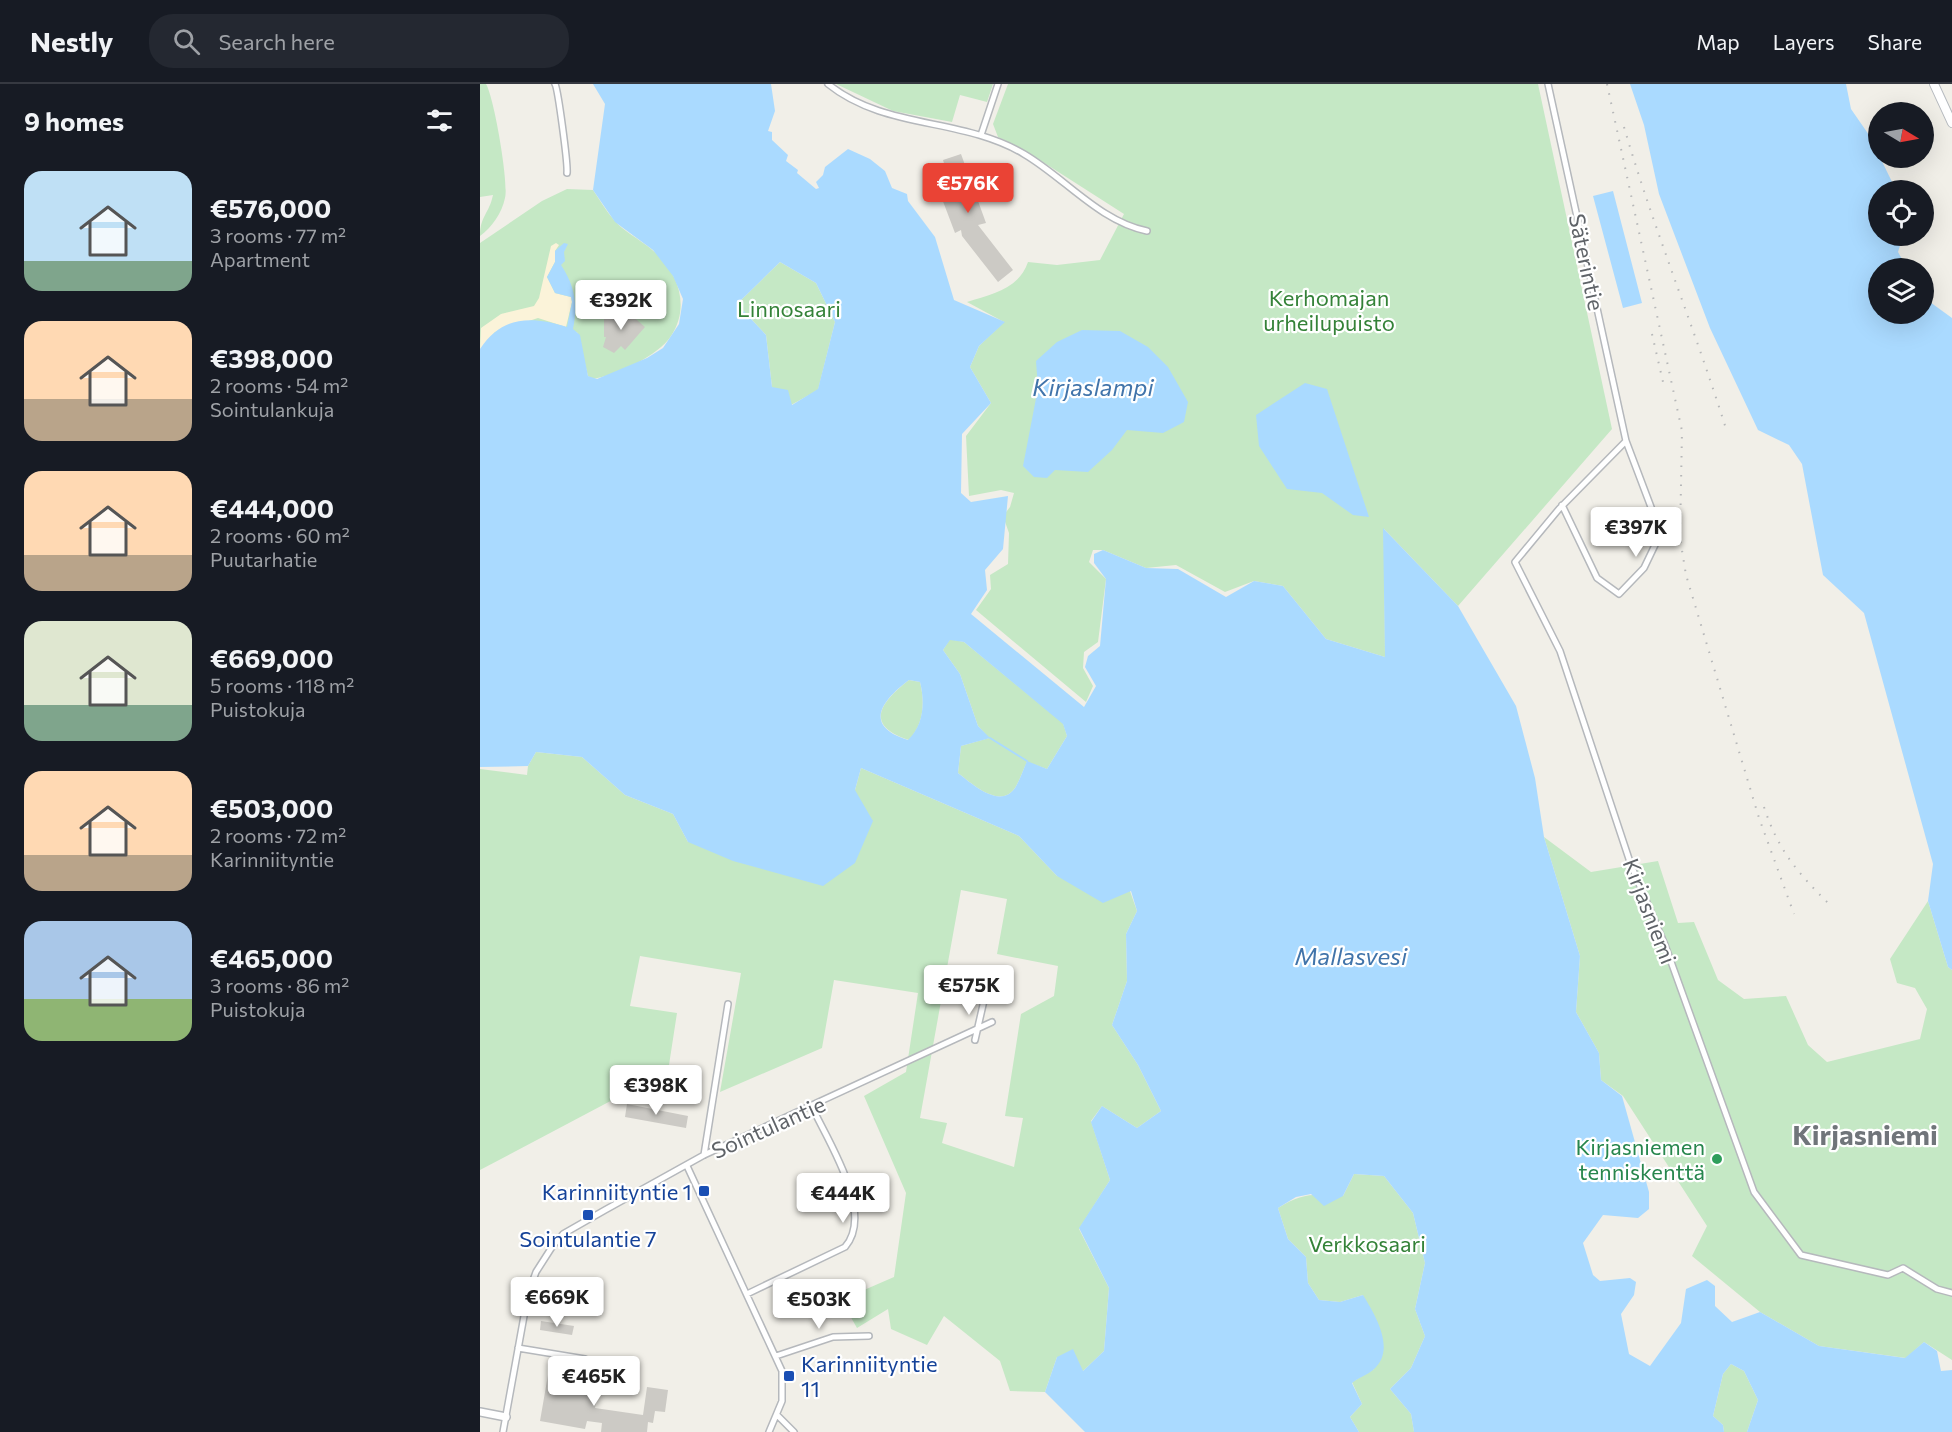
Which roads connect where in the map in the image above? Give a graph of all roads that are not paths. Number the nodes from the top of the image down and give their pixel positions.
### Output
1 (555, 84) edge
2 (828, 84) edge
3 (998, 84) edge
4 (1548, 84) edge
5 (1934, 84) edge
6 (1952, 123) edge
7 (981, 135) junction
8 (567, 173) dead end
9 (1147, 231) dead end
10 (1626, 441) junction
11 (1562, 505) junction
12 (986, 996) dead end
13 (728, 1004) dead end
14 (992, 1022) dead end
15 (977, 1028) junction
16 (975, 1041) dead end
17 (812, 1107) junction
18 (704, 1155) junction
19 (687, 1166) junction
20 (1952, 1293) edge
21 (747, 1294) junction
22 (869, 1336) dead end
23 (518, 1348) junction
24 (776, 1356) junction
25 (585, 1359) dead end
26 (480, 1413) edge
27 (777, 1416) junction
28 (506, 1418) junction
29 (503, 1432) edge
30 (769, 1432) edge
31 (794, 1432) edge

1 - 8 street
2 - 7 street
3 - 7 street
4 - 10 street, Säterintie
5 - 6 main road
7 - 9 street
10 - 11 street, Kirjasniemi
10 - 11 street, Säterintie
11 - 20 street, Kirjasniemi
12 - 15 street
13 - 18 street
14 - 15 street, Sointulantie
15 - 16 street
15 - 17 street, Sointulantie
17 - 18 street, Sointulantie
17 - 21 street
18 - 19 street, Sointulantie
19 - 21 street
19 - 23 street, Sointulantie
21 - 24 street
22 - 24 street
23 - 25 street
23 - 28 street, Sointulantie
24 - 27 street
26 - 28 street
27 - 30 street
27 - 31 street
28 - 29 street, Sointulantie

